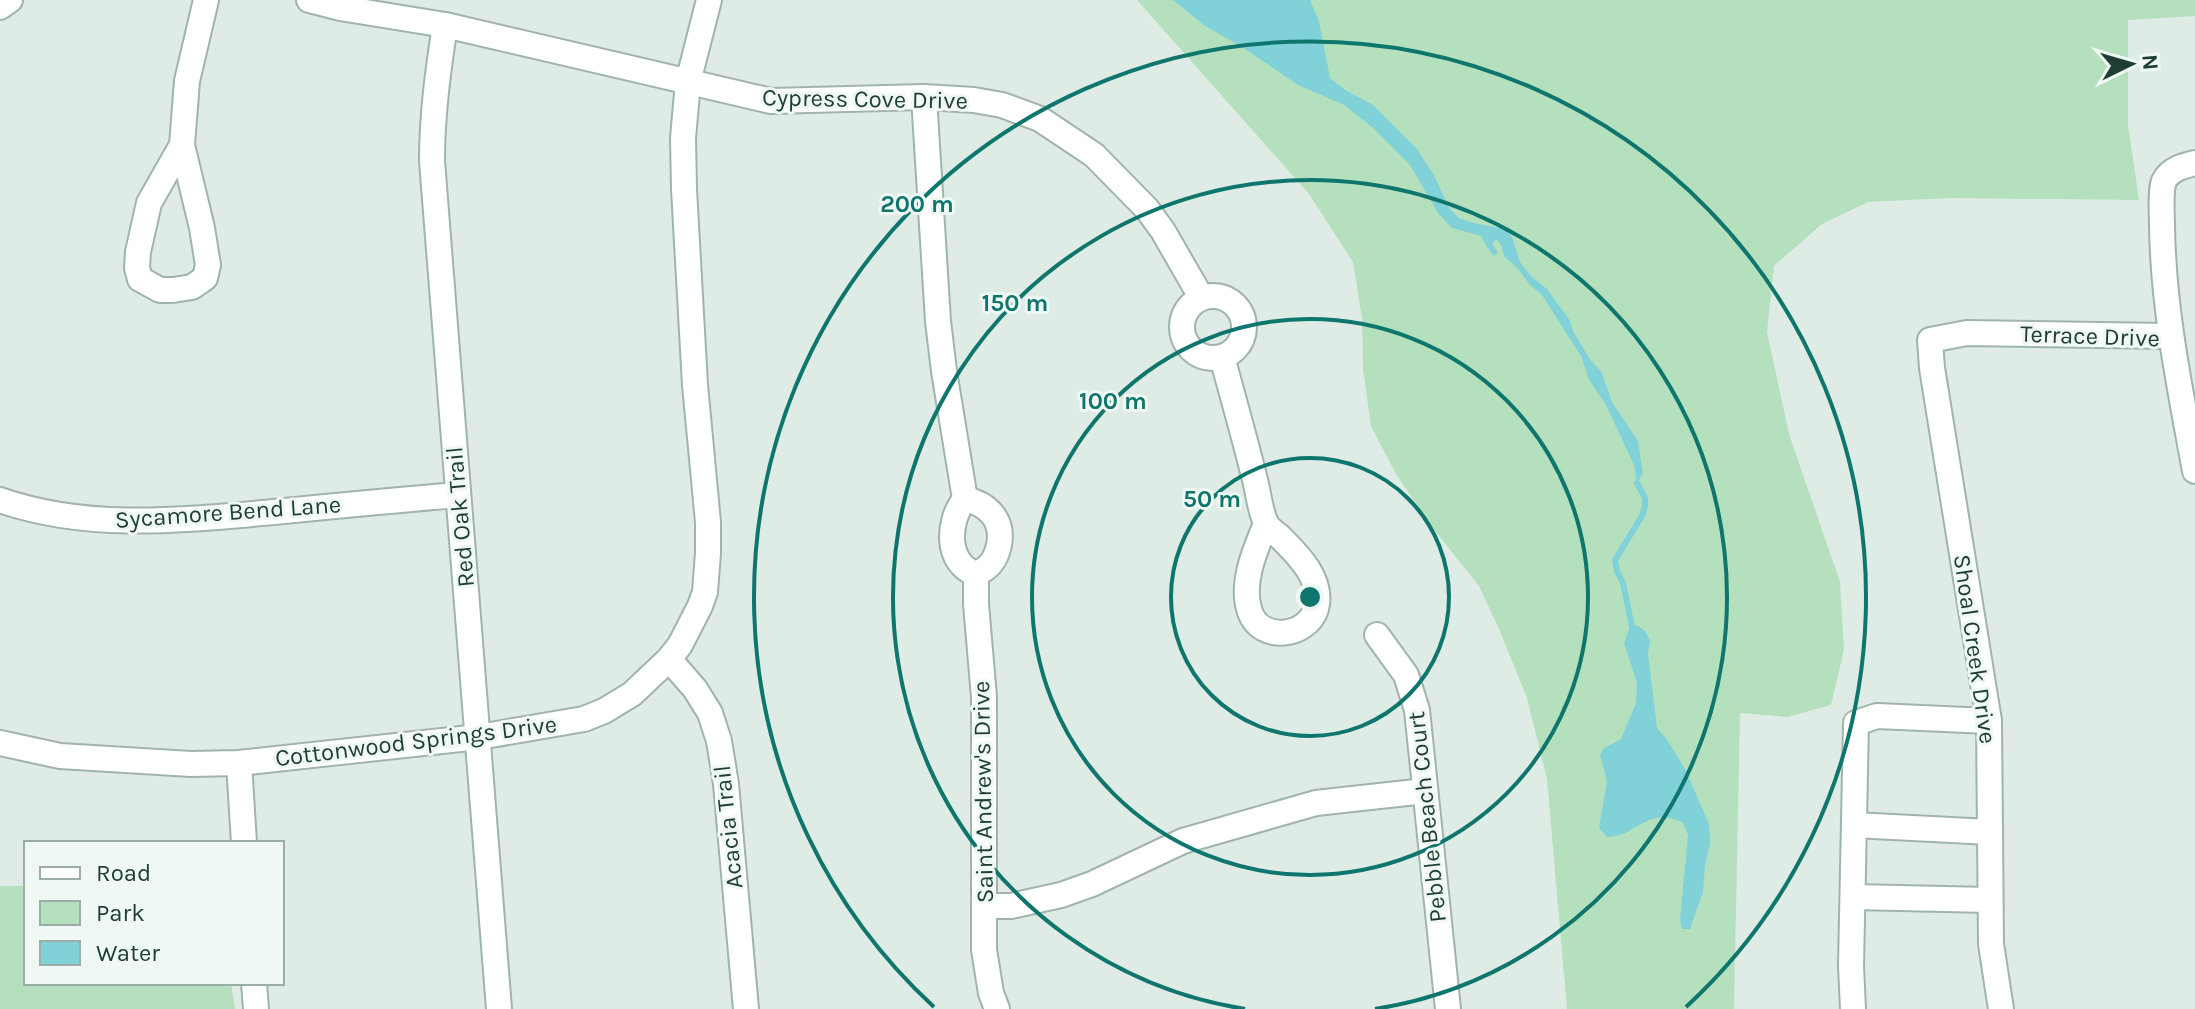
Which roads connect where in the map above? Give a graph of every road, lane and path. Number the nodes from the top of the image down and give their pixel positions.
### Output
1 (10, 0) edge
2 (206, 0) edge
3 (309, 0) edge
4 (709, 0) edge
5 (0, 7) edge
6 (445, 25) junction
7 (688, 82) junction
8 (924, 97) junction
9 (182, 145) junction
10 (2195, 163) edge
11 (1201, 297) junction
12 (2171, 336) junction
13 (1930, 340) joint
14 (1222, 357) junction
15 (2194, 463) edge
16 (458, 495) junction
17 (965, 499) junction
18 (0, 500) edge
19 (1266, 524) dead end
20 (976, 574) junction
21 (1377, 635) dead end
22 (669, 659) junction
23 (1989, 721) junction
24 (479, 737) junction
25 (0, 743) edge
26 (239, 763) junction
27 (1425, 791) junction
28 (1854, 825) junction
29 (1990, 832) junction
30 (244, 841) edge
31 (1853, 897) junction
32 (1990, 900) junction
33 (984, 906) junction
34 (254, 985) edge
35 (1993, 1007) edge
36 (256, 1009) edge
37 (499, 1009) edge
38 (746, 1009) edge
39 (997, 1009) edge
40 (1448, 1009) edge
41 (1853, 1009) edge

1 - 5 street
2 - 9 street
3 - 6 street, Cypress Cove Drive
4 - 7 street, Cottonwood Springs Drive
6 - 7 street, Cypress Cove Drive
6 - 16 street, Red Oak Trail
7 - 8 street, Cypress Cove Drive
7 - 22 street, Cottonwood Springs Drive
8 - 11 street, Cypress Cove Drive
8 - 17 street
9 - 9 street
10 - 12 street
11 - 14 street
11 - 14 street
12 - 13 street, Terrace Drive
12 - 15 street, Terrace Drive
13 - 23 street, Shoal Creek Drive
14 - 19 street
16 - 18 street, Sycamore Bend Lane
16 - 24 street, Red Oak Trail
17 - 20 street
17 - 20 street
20 - 33 street, Saint Andrew's Drive
21 - 27 street, Pebble Beach Court
22 - 24 street, Cottonwood Springs Drive
22 - 38 street, Acacia Trail
23 - 28 street
23 - 29 street, Shoal Creek Drive
24 - 26 street, Cottonwood Springs Drive
24 - 37 street, Red Oak Trail
25 - 26 street, Cottonwood Springs Drive
26 - 30 street
27 - 33 street
27 - 40 street, Pebble Beach Court
28 - 29 street
28 - 31 street
29 - 32 street, Shoal Creek Drive
31 - 32 street
31 - 41 street
32 - 35 street, Shoal Creek Drive
33 - 39 street, Saint Andrew's Drive
34 - 36 street

